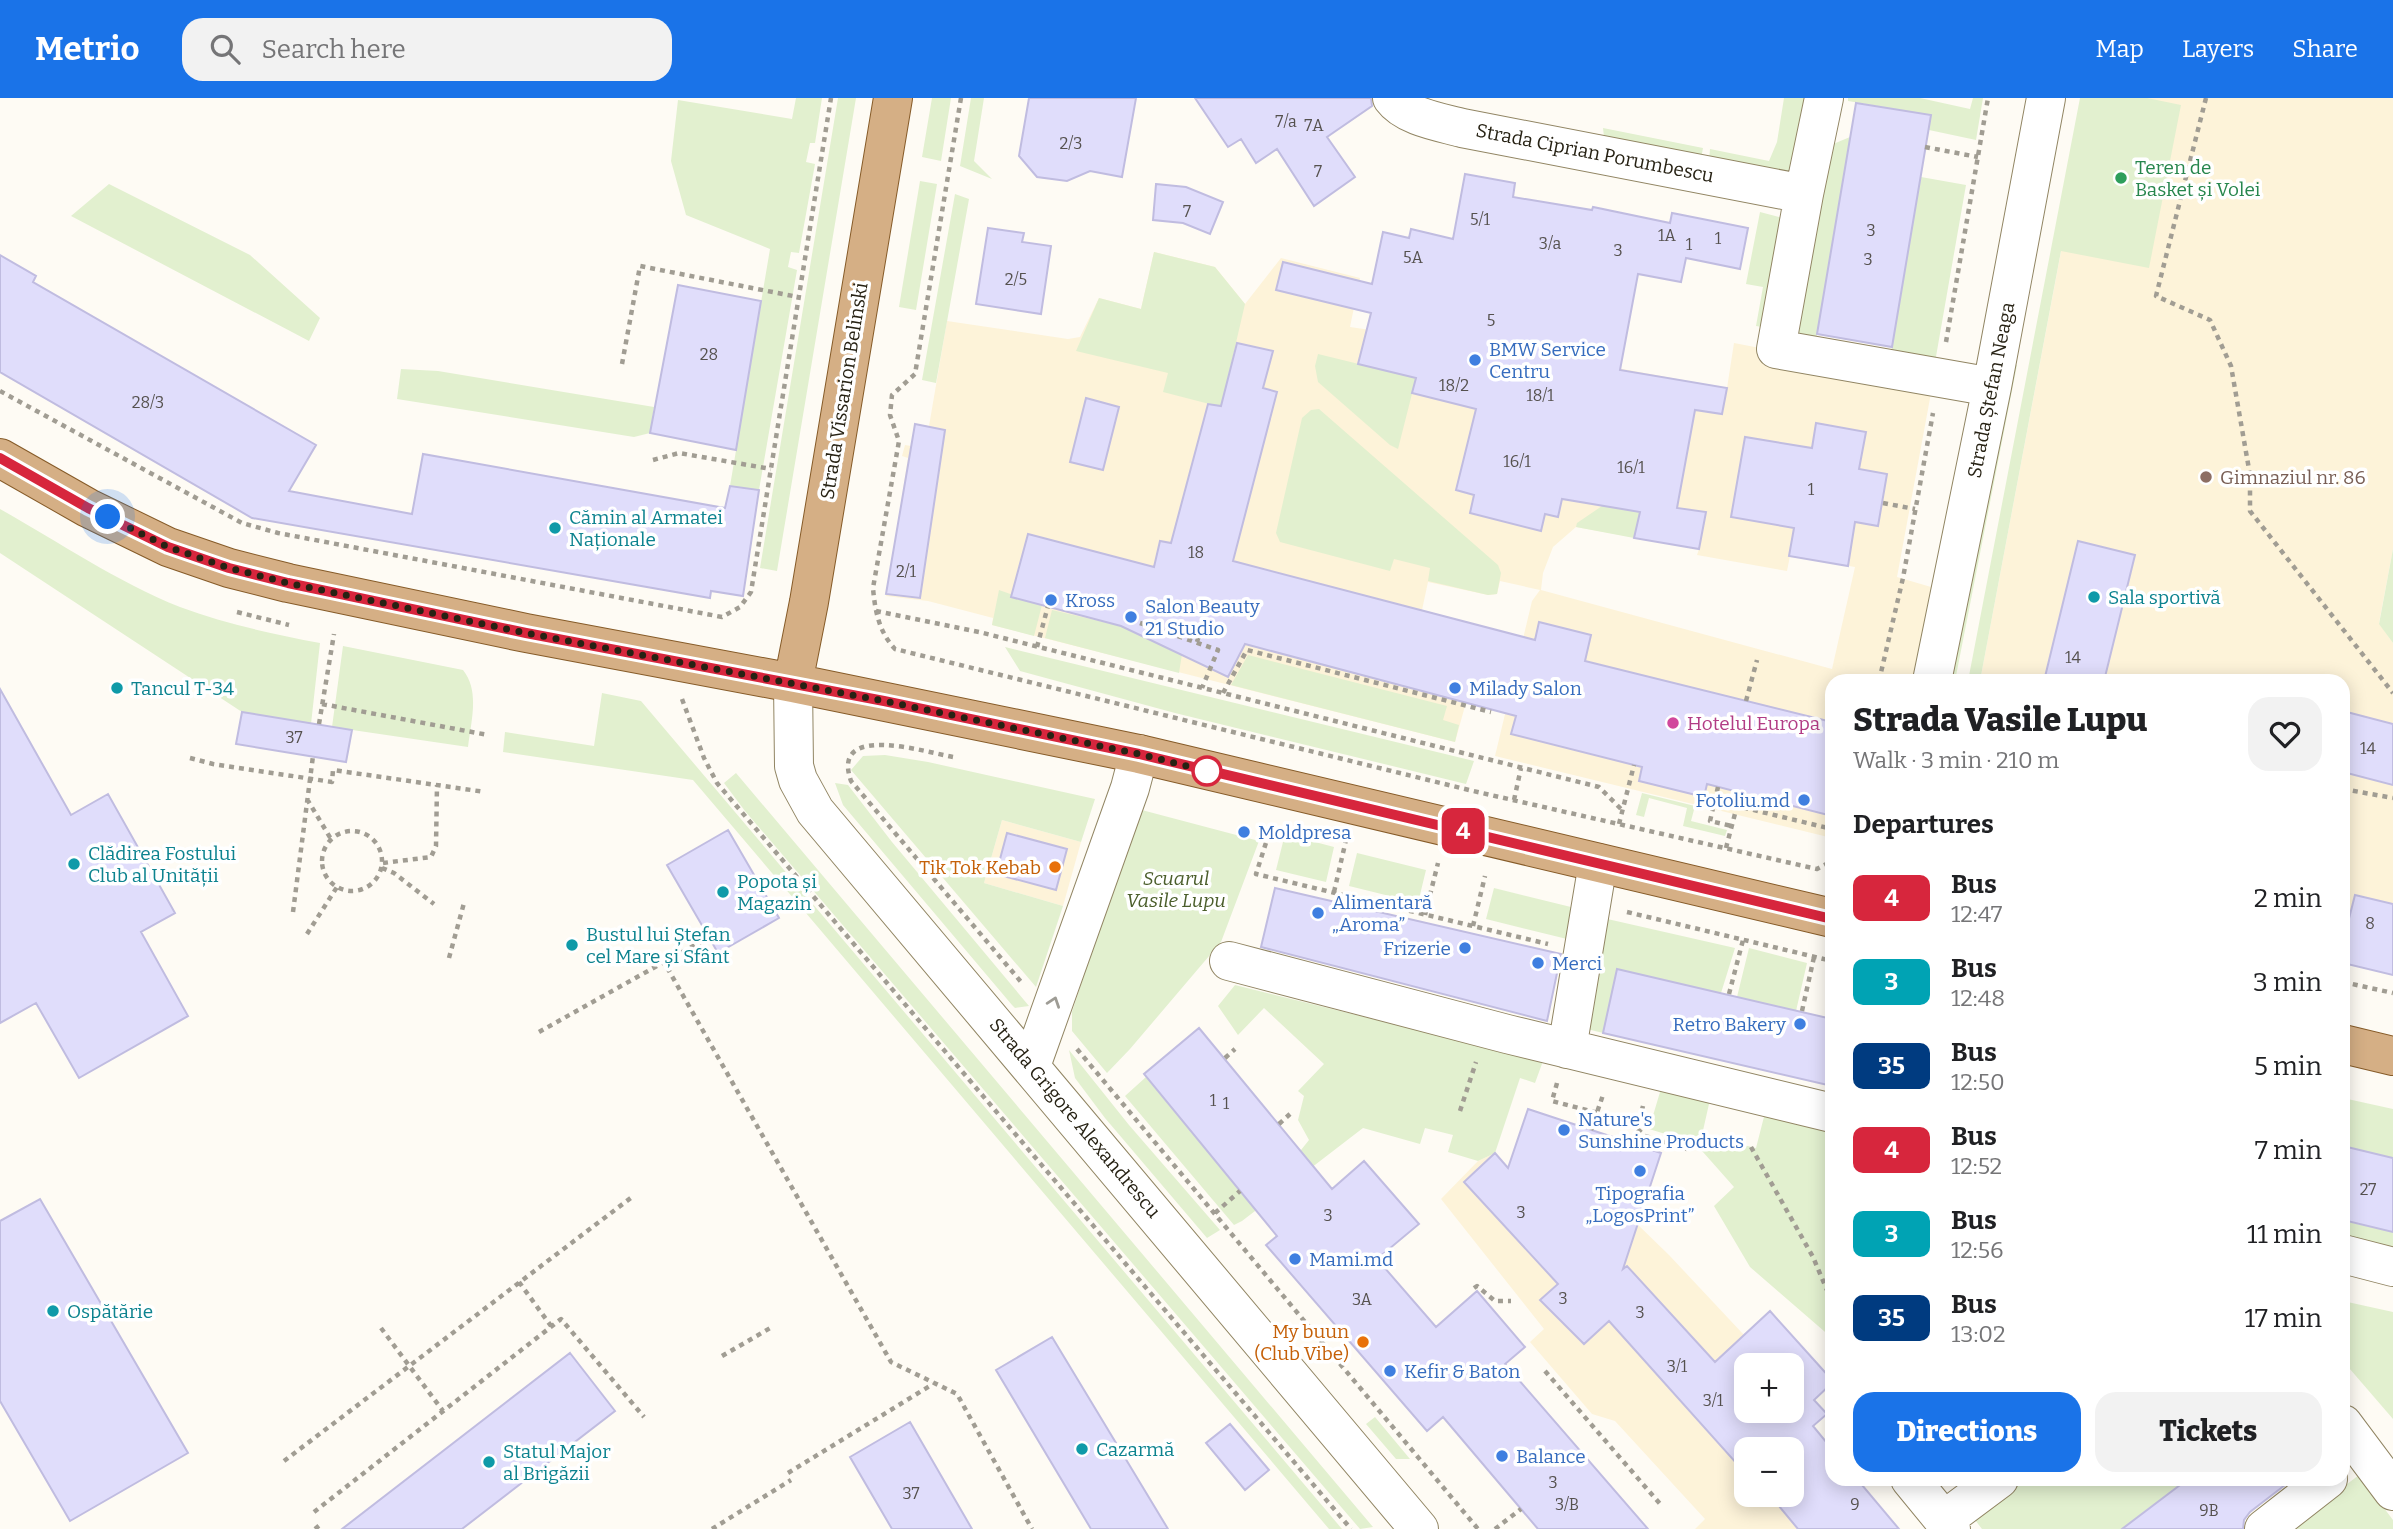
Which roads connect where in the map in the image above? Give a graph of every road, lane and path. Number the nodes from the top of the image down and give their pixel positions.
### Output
1 (831, 98) edge
2 (893, 98) edge
3 (961, 98) edge
4 (1392, 98) edge
5 (1824, 98) edge
6 (1988, 98) edge
7 (2046, 98) edge
8 (2206, 98) edge
9 (1926, 147) dead end
10 (1978, 157) junction
11 (1804, 194) junction
12 (798, 297) junction
13 (622, 364) dead end
14 (1940, 377) junction
15 (1992, 387) junction
16 (0, 391) edge
17 (0, 458) edge
18 (653, 460) dead end
19 (771, 469) junction
20 (1883, 502) dead end
21 (1915, 509) junction
22 (1048, 606) dead end
23 (875, 611) junction
24 (1140, 623) dead end
25 (1200, 632) dead end
26 (334, 634) dead end
27 (1197, 642) junction
28 (1037, 647) junction
29 (1757, 660) dead end
30 (1881, 674) edge
31 (1933, 674) edge
32 (793, 683) junction
33 (1202, 688) junction
34 (1223, 693) junction
35 (2393, 693) edge
36 (682, 698) dead end
37 (1746, 701) dead end
38 (322, 704) junction
39 (1491, 712) dead end
40 (319, 724) dead end
41 (488, 735) dead end
42 (1139, 754) junction
43 (313, 756) dead end
44 (190, 758) dead end
45 (1634, 765) dead end
46 (846, 768) dead end
47 (1521, 768) junction
48 (310, 778) junction
49 (437, 785) junction
50 (1718, 787) dead end
51 (2350, 790) edge
52 (485, 792) dead end
53 (2393, 798) edge
54 (307, 799) junction
55 (1514, 800) junction
56 (1622, 810) junction
57 (1273, 820) dead end
58 (1619, 824) junction
59 (1732, 826) junction
60 (1825, 827) edge
61 (331, 839) junction
62 (1347, 839) dead end
63 (1726, 848) junction
64 (1438, 863) dead end
65 (1598, 863) junction
66 (1825, 864) edge
67 (382, 865) junction
68 (1485, 876) dead end
69 (337, 887) junction
70 (1334, 892) junction
71 (464, 903) dead end
72 (434, 904) dead end
73 (293, 912) dead end
74 (1425, 915) junction
75 (1825, 916) edge
76 (1473, 926) junction
77 (307, 934) dead end
78 (708, 938) dead end
79 (1743, 940) dead end
80 (1583, 952) junction
81 (1814, 957) dead end
82 (449, 958) dead end
83 (1229, 961) dead end
84 (664, 962) junction
85 (2350, 984) edge
86 (2393, 993) edge
87 (1729, 994) dead end
88 (1802, 1011) dead end
89 (1049, 1016) junction
90 (1488, 1028) junction
91 (539, 1032) dead end
92 (2350, 1046) edge
93 (1235, 1049) dead end
94 (1567, 1049) junction
95 (2393, 1056) edge
96 (1224, 1058) dead end
97 (1031, 1066) junction
98 (1461, 1111) dead end
99 (1825, 1111) edge
100 (1598, 1113) junction
101 (1290, 1114) dead end
102 (1279, 1124) dead end
103 (1591, 1130) dead end
104 (1751, 1147) dead end
105 (1687, 1149) dead end
106 (1240, 1191) dead end
107 (632, 1197) dead end
108 (1215, 1213) junction
109 (2350, 1256) edge
110 (2393, 1268) edge
111 (519, 1282) junction
112 (1825, 1285) edge
113 (1474, 1288) dead end
114 (1511, 1301) dead end
115 (551, 1326) junction
116 (772, 1327) dead end
117 (381, 1328) dead end
118 (722, 1356) dead end
119 (408, 1367) junction
120 (1545, 1371) dead end
121 (934, 1383) junction
122 (443, 1411) junction
123 (644, 1417) dead end
124 (2350, 1448) edge
125 (284, 1461) dead end
126 (788, 1473) dead end
127 (791, 1479) dead end
128 (1916, 1486) edge
129 (1991, 1486) edge
130 (2319, 1486) edge
131 (2393, 1491) edge
132 (1661, 1504) dead end
133 (1521, 1509) dead end
134 (314, 1512) dead end
135 (321, 1524) dead end
136 (1947, 1525) edge
137 (315, 1529) edge
138 (712, 1529) edge
139 (1032, 1529) edge
140 (1351, 1529) edge
141 (1419, 1529) edge
142 (1478, 1529) edge
143 (1495, 1529) edge
144 (2264, 1529) edge

1 - 12 path
2 - 32 main road, Strada Vissarion Belinski
3 - 23 path
4 - 11 street, Strada Ciprian Porumbescu
5 - 11 street
6 - 10 path
7 - 15 street, Strada Ștefan Neaga
8 - 35 path
9 - 10 path
10 - 14 path
11 - 14 street
12 - 13 path
12 - 19 path
14 - 15 street
14 - 21 path
15 - 31 street, Strada Ștefan Neaga
16 - 19 path
17 - 32 main road
18 - 19 path
20 - 21 path
21 - 30 path
22 - 28 path
23 - 28 path
23 - 55 path
24 - 27 path
25 - 27 path
26 - 38 path
27 - 33 path
28 - 33 path
29 - 37 path
32 - 42 main road
32 - 97 street, Strada Grigore Alexandrescu
33 - 34 path
34 - 39 path
34 - 47 path
36 - 140 path
38 - 40 path
38 - 41 path
42 - 65 main road
89 -> 42 street
43 - 48 path
44 - 48 path
45 - 56 path
46 - 89 path
47 - 55 path
47 - 56 path
48 - 49 path
48 - 54 path
49 - 52 path
49 - 67 path
50 - 59 path
51 - 53 path
54 - 61 path
54 - 73 path
55 - 58 path
56 - 58 path
57 - 70 path
58 - 63 path
59 - 60 path
59 - 63 path
61 - 67 path
61 - 69 path
62 - 70 path
63 - 66 path
64 - 74 path
65 - 75 main road
65 - 80 street
67 - 69 path
67 - 72 path
68 - 76 path
69 - 77 path
70 - 74 path
71 - 82 path
74 - 76 path
76 - 80 path
78 - 84 path
79 - 87 path
80 - 94 street
81 - 88 path
83 - 90 street
84 - 91 path
84 - 121 path
85 - 86 path
89 - 97 street
89 - 108 path
90 - 94 street
90 - 98 path
92 - 95 main road
93 - 96 path
94 - 99 street
94 - 100 path
97 - 141 street, Strada Grigore Alexandrescu
100 - 103 path
100 - 105 path
101 - 102 path
104 - 112 path
106 - 108 path
107 - 111 path
108 - 142 path
109 - 110 street
111 - 115 path
111 - 119 path
113 - 114 path
115 - 122 path
115 - 123 path
116 - 118 path
117 - 119 path
119 - 122 path
119 - 125 path
120 - 132 path
121 - 126 path
121 - 139 path
122 - 134 path
124 - 131 street
127 - 138 path
128 - 136 street
129 - 136 street
130 - 144 street
133 - 143 path
135 - 137 path

